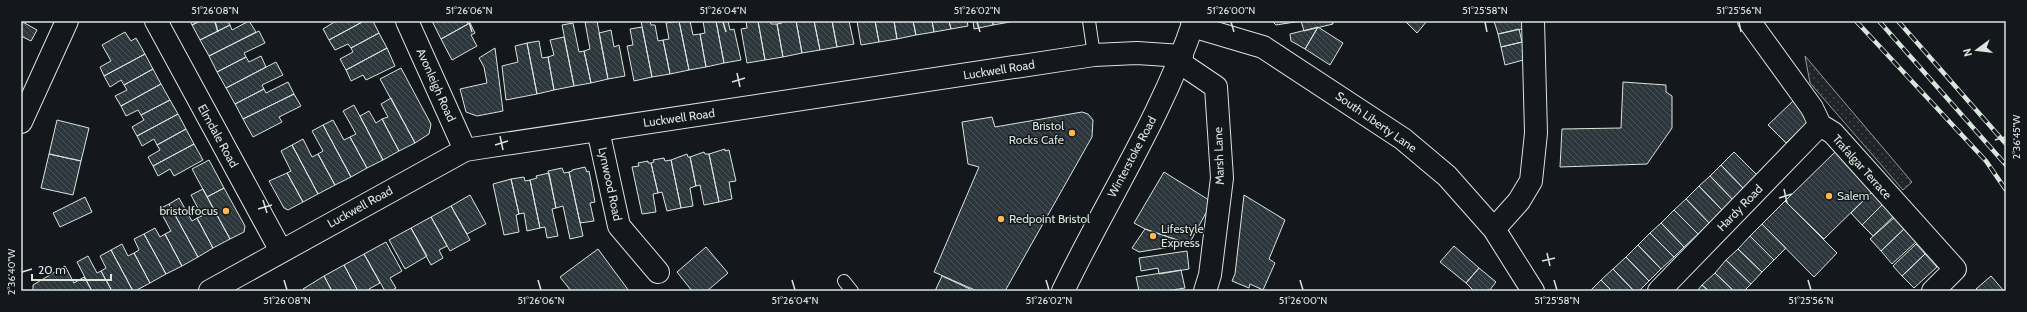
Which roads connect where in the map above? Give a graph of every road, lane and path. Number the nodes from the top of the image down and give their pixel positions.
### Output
1 (67, 21) edge
2 (156, 21) edge
3 (407, 21) edge
4 (1088, 21) edge
5 (1533, 21) edge
6 (1749, 21) edge
7 (1193, 24) edge
8 (1094, 55) junction
9 (1180, 59) junction
10 (21, 122) edge
11 (1820, 125) junction
12 (598, 130) junction
13 (465, 150) junction
14 (1494, 229) junction
15 (281, 250) junction
16 (658, 272) dead end
17 (844, 281) dead end
18 (210, 291) edge
19 (852, 291) edge
20 (1063, 291) edge
21 (1205, 291) edge
22 (1533, 291) edge
23 (1659, 291) edge
24 (1933, 291) edge

1 - 10 main road
2 - 15 main road, Elmdale Road
3 - 13 main road, Avonleigh Road
4 - 8 lane
5 - 14 main road
6 - 11 main road, Trafalgar Terrace
7 - 9 main road, Winterstoke Road
7 - 14 main road, South Liberty Lane
8 - 9 main road, Luckwell Road
8 - 12 main road, Luckwell Road
9 - 20 main road, Winterstoke Road
9 - 21 main road, Marsh Lane
11 - 23 main road, Hardy Road
11 - 24 main road, Trafalgar Terrace
12 - 13 main road, Luckwell Road
12 - 16 main road, Lynwood Road
13 - 15 main road, Luckwell Road
14 - 22 main road, South Liberty Lane
15 - 18 main road, Luckwell Road
17 - 19 lane

